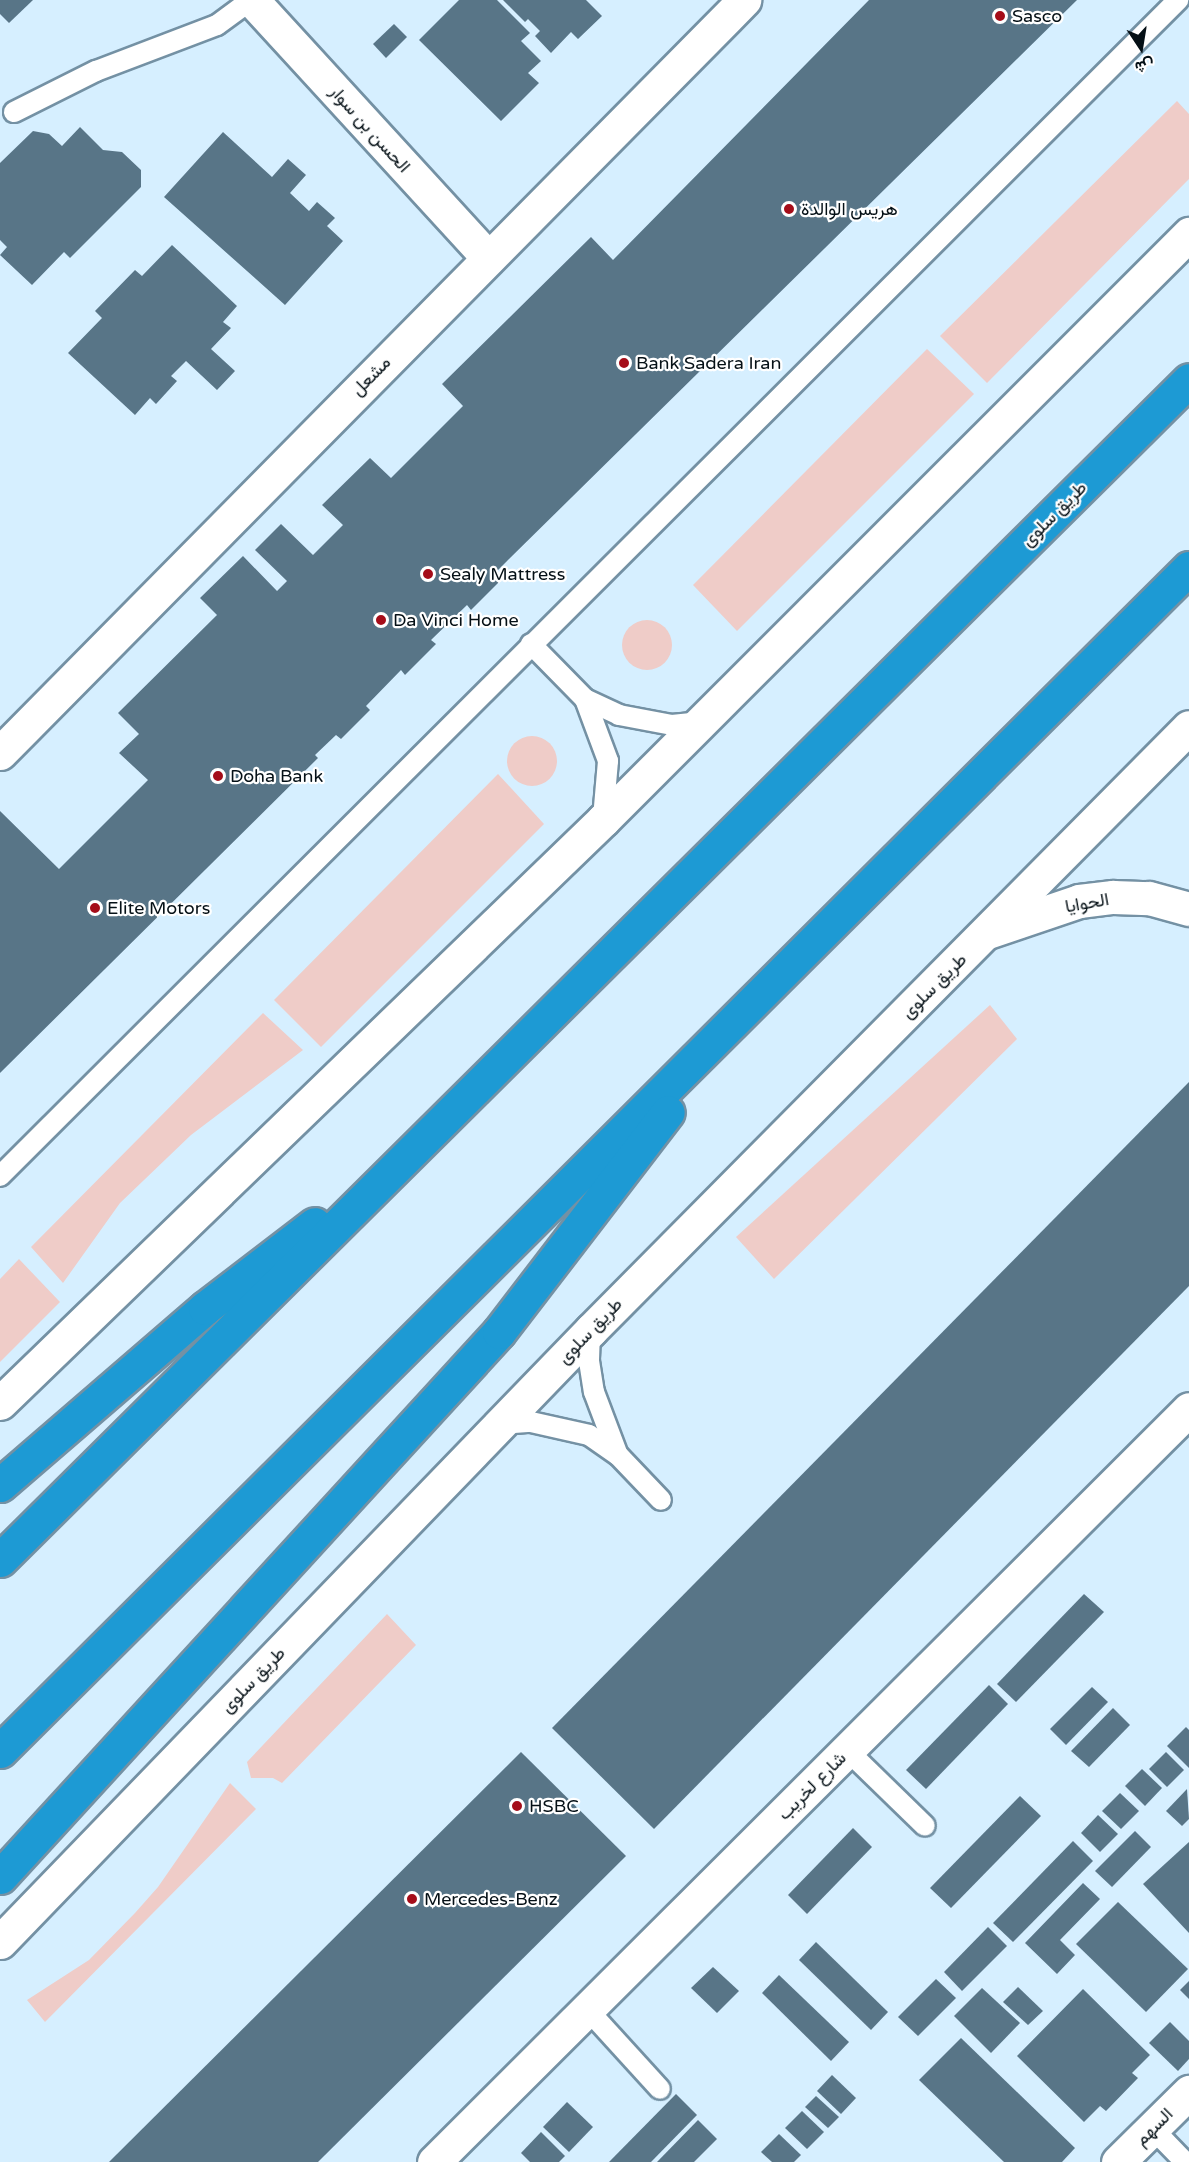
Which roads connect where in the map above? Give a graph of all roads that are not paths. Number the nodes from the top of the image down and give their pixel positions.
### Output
1 (252, 0) edge
2 (744, 0) edge
3 (1178, 0) edge
4 (14, 112) dead end
5 (1189, 234) edge
6 (488, 258) junction
7 (1189, 380) edge
8 (1189, 568) edge
9 (531, 644) junction
10 (585, 699) junction
11 (699, 722) junction
12 (1189, 727) edge
13 (0, 753) edge
14 (603, 820) junction
15 (1189, 909) edge
16 (988, 932) junction
17 (744, 1013) junction
18 (422, 1142) junction
19 (0, 1176) edge
20 (591, 1330) junction
21 (0, 1403) edge
22 (1189, 1409) edge
23 (500, 1424) junction
24 (618, 1455) junction
25 (0, 1485) edge
26 (661, 1500) dead end
27 (0, 1560) edge
28 (0, 1751) edge
29 (848, 1751) junction
30 (925, 1826) dead end
31 (0, 1877) edge
32 (0, 1942) edge
33 (587, 2009) junction
34 (660, 2089) dead end
35 (1189, 2092) edge
36 (1152, 2128) junction
37 (434, 2162) edge
38 (1118, 2162) edge
39 (1185, 2162) edge

1 - 4 lane
1 - 6 main road, الحسن بن سوار
2 - 6 main road, مشعل
3 - 9 lane
5 - 11 main road
6 - 13 main road, مشعل
7 - 18 highway, طريق سلوى
8 - 17 highway
9 - 10 lane
9 - 19 lane
10 - 11 lane
10 - 14 lane
11 - 14 main road
12 - 16 main road, طريق سلوى
14 - 21 main road
15 - 16 main road, الحوايا
16 - 20 main road, طريق سلوى
17 - 28 highway
17 - 31 highway
18 - 25 highway
18 - 27 highway, طريق سلوى
20 - 23 main road, طريق سلوى
20 - 24 lane
22 - 29 main road, شارع لخريب
23 - 24 lane
23 - 32 main road, طريق سلوى
24 - 26 lane
29 - 30 lane
29 - 33 main road, شارع لخريب
33 - 34 lane
33 - 37 main road, شارع لخريب
35 - 36 main road, السهم
36 - 38 main road, السهم
36 - 39 lane

